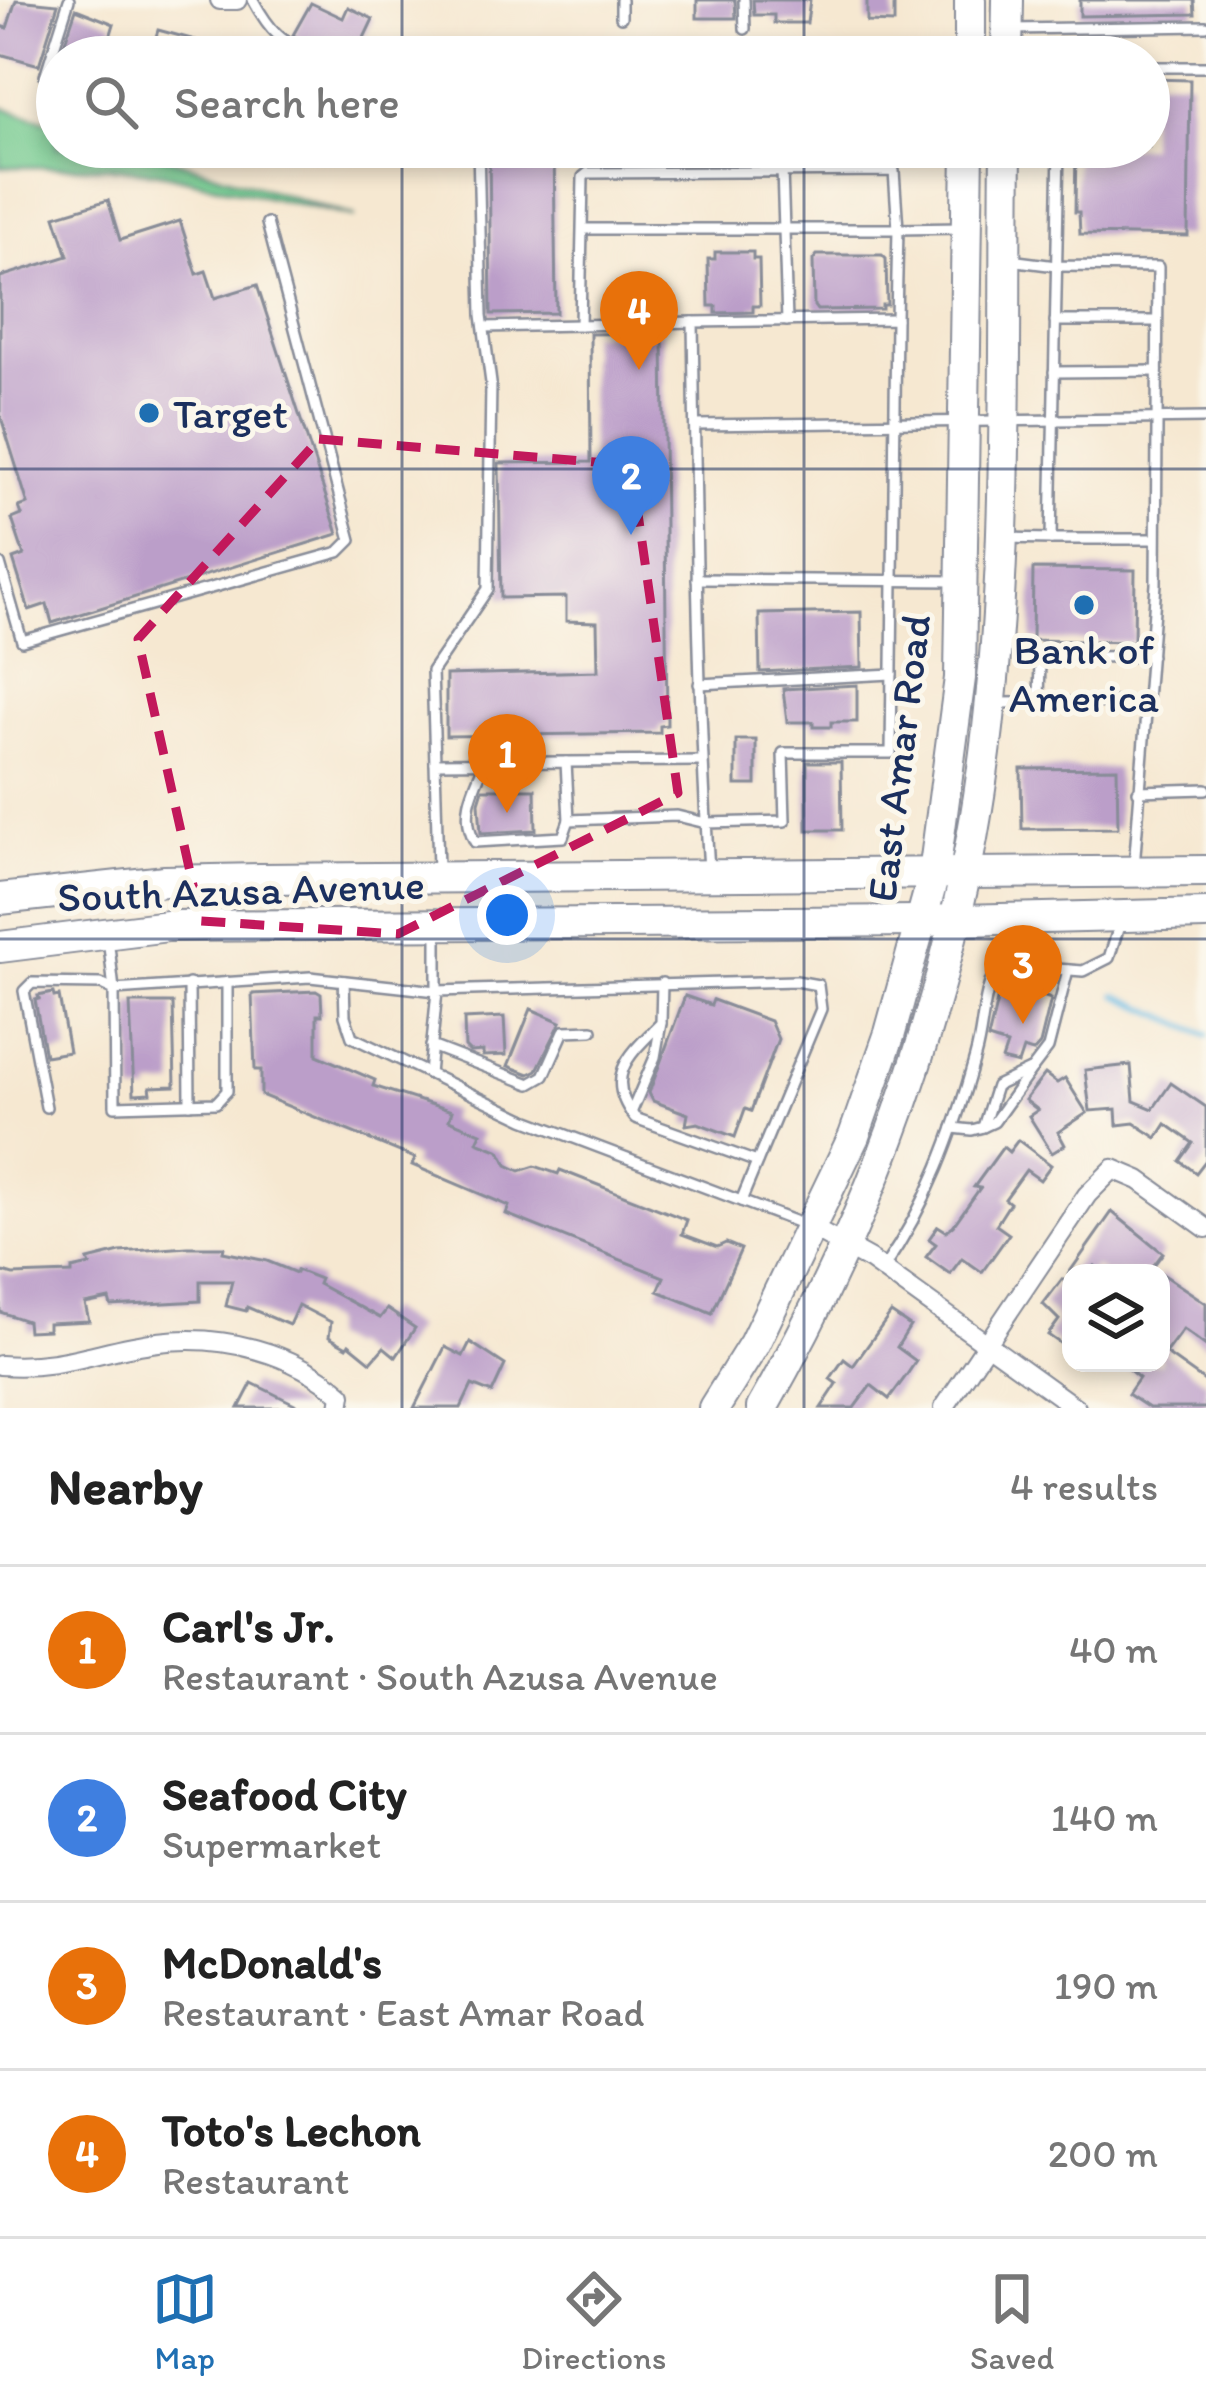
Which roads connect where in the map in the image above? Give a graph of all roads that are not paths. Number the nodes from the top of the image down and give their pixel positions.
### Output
1 (69, 0) edge
2 (220, 0) edge
3 (236, 0) edge
4 (253, 0) edge
5 (621, 0) edge
6 (744, 0) edge
7 (970, 0) edge
8 (622, 17) dead end
9 (1206, 26) edge
10 (745, 28) dead end
11 (1008, 28) edge
12 (58, 36) edge
13 (276, 36) edge
14 (970, 36) edge
15 (1206, 67) edge
16 (1170, 68) edge
17 (478, 168) edge
18 (968, 168) edge
19 (1006, 168) edge
20 (1058, 168) edge
21 (782, 170) junction
22 (267, 223) dead end
23 (967, 228) junction
24 (582, 229) junction
25 (784, 229) junction
26 (898, 229) junction
27 (1005, 260) junction
28 (1055, 266) junction
29 (896, 319) junction
30 (787, 321) junction
31 (1055, 321) junction
32 (1157, 321) junction
33 (693, 322) junction
34 (580, 325) junction
35 (484, 327) junction
36 (1054, 371) junction
37 (1156, 371) junction
38 (1206, 418) edge
39 (897, 419) junction
40 (1156, 419) junction
41 (964, 420) junction
42 (1004, 421) junction
43 (1058, 421) junction
44 (695, 425) junction
45 (1002, 538) junction
46 (1154, 538) junction
47 (1051, 539) junction
48 (0, 564) edge
49 (697, 579) junction
50 (893, 580) junction
51 (961, 581) junction
52 (1151, 656) junction
53 (892, 674) junction
54 (699, 684) junction
55 (1146, 702) junction
56 (990, 703) junction
57 (1040, 703) junction
58 (702, 760) junction
59 (566, 762) junction
60 (435, 763) junction
61 (484, 763) junction
62 (1206, 789) edge
63 (1138, 791) junction
64 (569, 820) junction
65 (706, 823) junction
66 (1206, 871) edge
67 (949, 874) junction
68 (1133, 874) junction
69 (710, 875) junction
70 (439, 878) junction
71 (0, 899) edge
72 (1206, 914) edge
73 (1122, 917) junction
74 (956, 920) junction
75 (920, 921) junction
76 (437, 923) junction
77 (107, 932) junction
78 (0, 947) edge
79 (1068, 970) junction
80 (344, 981) junction
81 (227, 982) junction
82 (662, 983) junction
83 (189, 985) junction
84 (114, 990) junction
85 (436, 991) junction
86 (661, 1024) junction
87 (592, 1030) dead end
88 (431, 1046) junction
89 (1032, 1069) junction
90 (429, 1074) junction
91 (190, 1104) junction
92 (46, 1107) dead end
93 (631, 1113) junction
94 (983, 1127) junction
95 (953, 1128) junction
96 (758, 1162) junction
97 (741, 1201) junction
98 (812, 1228) junction
99 (1206, 1228) edge
100 (844, 1246) junction
101 (884, 1269) junction
102 (989, 1345) junction
103 (0, 1365) edge
104 (341, 1402) edge
105 (714, 1408) edge
106 (762, 1408) edge
107 (944, 1408) edge
108 (1076, 1408) edge

1 - 12 lane
2 - 3 street
4 - 13 lane
5 - 8 lane
6 - 10 lane
7 - 14 main road
9 - 11 lane
15 - 16 lane
17 - 35 lane
18 - 23 main road, East Amar Road
19 - 27 main road, East Amar Road
20 - 28 lane
21 - 24 lane
21 - 25 lane
21 - 26 lane
22 - 48 lane
23 - 26 lane
23 - 41 main road, East Amar Road
24 - 25 lane
24 - 34 lane
25 - 26 lane
25 - 30 lane
26 - 29 lane
27 - 28 lane
27 - 42 main road, East Amar Road
28 - 31 lane
28 - 32 lane
29 - 30 lane
29 - 39 lane
30 - 33 lane
31 - 32 lane
31 - 36 lane
32 - 37 lane
33 - 34 lane
33 - 44 lane
34 - 35 lane
35 - 60 lane
36 - 37 lane
36 - 43 lane
37 - 40 lane
38 - 40 lane
39 - 41 lane
39 - 44 lane
39 - 50 lane
40 - 43 lane
40 - 46 lane
41 - 42 lane
41 - 51 main road, East Amar Road
42 - 43 lane
42 - 45 main road, East Amar Road
43 - 47 lane
44 - 49 lane
45 - 47 lane
45 - 56 main road, East Amar Road
46 - 47 lane
46 - 52 lane
49 - 50 lane
49 - 54 lane
50 - 51 lane
50 - 53 lane
51 - 67 main road, East Amar Road
52 - 55 lane
52 - 57 lane
53 - 54 lane
53 - 65 lane
54 - 58 lane
55 - 57 lane
55 - 63 lane
56 - 57 lane
56 - 67 main road, East Amar Road
58 - 59 lane
58 - 65 lane
59 - 61 lane
59 - 64 lane
60 - 61 lane
60 - 70 lane
61 - 64 lane
62 - 63 lane
63 - 68 lane
64 - 65 lane
65 - 69 lane
66 - 68 main road, South Azusa Avenue
67 - 68 main road, South Azusa Avenue
67 - 69 main road, South Azusa Avenue
67 - 74 main road, East Amar Road
67 - 75 main road, East Amar Road
69 - 70 main road, South Azusa Avenue
70 - 71 main road, South Azusa Avenue
70 - 76 main road
72 - 73 main road, South Azusa Avenue
73 - 74 main road, South Azusa Avenue
73 - 79 lane
74 - 75 main road, South Azusa Avenue
74 - 100 main road, East Amar Road
75 - 76 main road, South Azusa Avenue
75 - 98 main road, East Amar Road
76 - 77 main road, South Azusa Avenue
76 - 85 lane
77 - 78 main road, South Azusa Avenue
77 - 84 lane
79 - 89 lane
79 - 95 lane
80 - 81 lane
80 - 85 lane
80 - 90 lane
81 - 83 lane
81 - 91 lane
82 - 85 lane
82 - 86 lane
82 - 96 lane
83 - 84 lane
83 - 91 lane
84 - 91 lane
84 - 92 lane
85 - 88 lane
86 - 93 lane
86 - 93 lane
87 - 88 lane
88 - 90 lane
89 - 94 lane
89 - 94 lane
90 - 97 lane
93 - 96 lane
94 - 95 lane
95 - 101 lane
96 - 97 lane
97 - 98 lane
98 - 100 street
98 - 105 main road, East Amar Road
99 - 102 street
100 - 101 street
100 - 106 main road, East Amar Road
101 - 102 street
102 - 107 street
102 - 108 street
103 - 104 street

